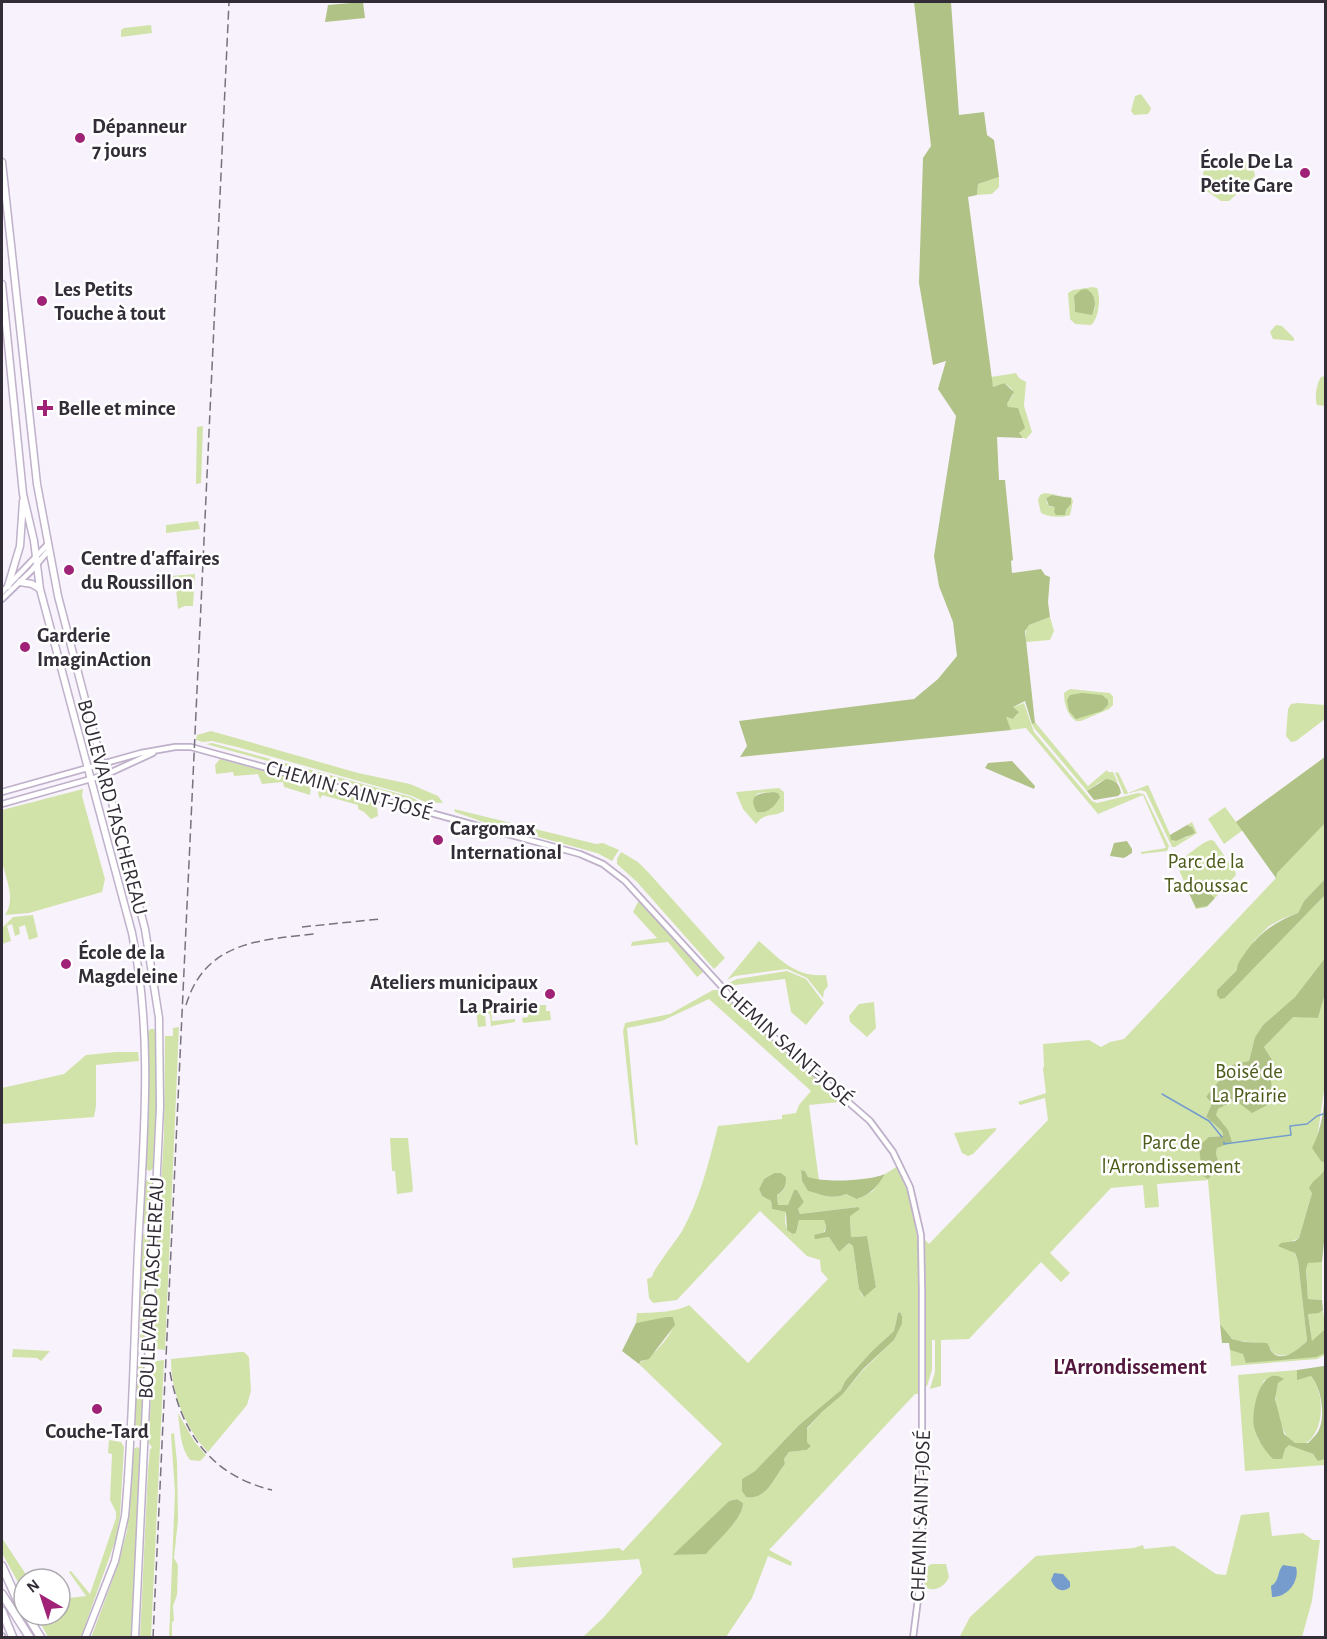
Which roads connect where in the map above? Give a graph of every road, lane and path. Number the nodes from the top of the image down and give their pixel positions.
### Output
1 (2, 162) edge
2 (2, 284) edge
3 (23, 494) junction
4 (48, 548) junction
5 (37, 561) junction
6 (20, 582) junction
7 (8, 586) junction
8 (40, 589) junction
9 (2, 592) edge
10 (2, 599) edge
11 (161, 750) junction
12 (102, 765) junction
13 (88, 769) junction
14 (105, 775) junction
15 (91, 779) junction
16 (2, 792) edge
17 (2, 804) edge
18 (126, 853) junction
19 (112, 857) junction
20 (147, 938) junction
21 (133, 941) junction
22 (159, 1024) junction
23 (145, 1025) junction
24 (2, 1566) edge
25 (2, 1576) edge
26 (12, 1587) edge
27 (12, 1592) edge
28 (2, 1594) edge
29 (2, 1611) edge
30 (13, 1638) edge
31 (30, 1638) edge
32 (86, 1638) edge
33 (135, 1638) edge
34 (913, 1638) edge

1 - 4 main road, BOULEVARD TASCHEREAU
2 - 3 main road, BOULEVARD TASCHEREAU
3 - 5 main road, BOULEVARD TASCHEREAU
3 - 7 main road
4 - 5 street
4 - 12 main road, BOULEVARD TASCHEREAU
5 - 6 street
5 - 7 street
5 - 8 main road, BOULEVARD TASCHEREAU
6 - 8 main road
6 - 10 street
7 - 9 street
8 - 13 main road, BOULEVARD TASCHEREAU
11 - 12 street, CHEMIN SAINT-JOSÉ
11 - 14 street, CHEMIN SAINT-JOSÉ
11 - 34 street, CHEMIN SAINT-JOSÉ
12 - 13 street, CHEMIN SAINT-JOSÉ
12 - 14 main road, BOULEVARD TASCHEREAU
13 - 15 main road, BOULEVARD TASCHEREAU
13 - 16 street, CHEMIN SAINT-JOSÉ
14 - 15 street, CHEMIN SAINT-JOSÉ
14 - 18 main road, BOULEVARD TASCHEREAU
15 - 17 street, CHEMIN SAINT-JOSÉ
15 - 19 main road, BOULEVARD TASCHEREAU
18 - 19 main road
18 - 20 main road, BOULEVARD TASCHEREAU
19 - 21 main road, BOULEVARD TASCHEREAU
20 - 21 main road
20 - 22 main road, BOULEVARD TASCHEREAU
21 - 23 main road, BOULEVARD TASCHEREAU
22 - 23 main road
22 - 33 main road, BOULEVARD TASCHEREAU
23 - 32 main road, BOULEVARD TASCHEREAU
24 - 26 highway
25 - 27 highway
28 - 31 highway
29 - 30 highway

